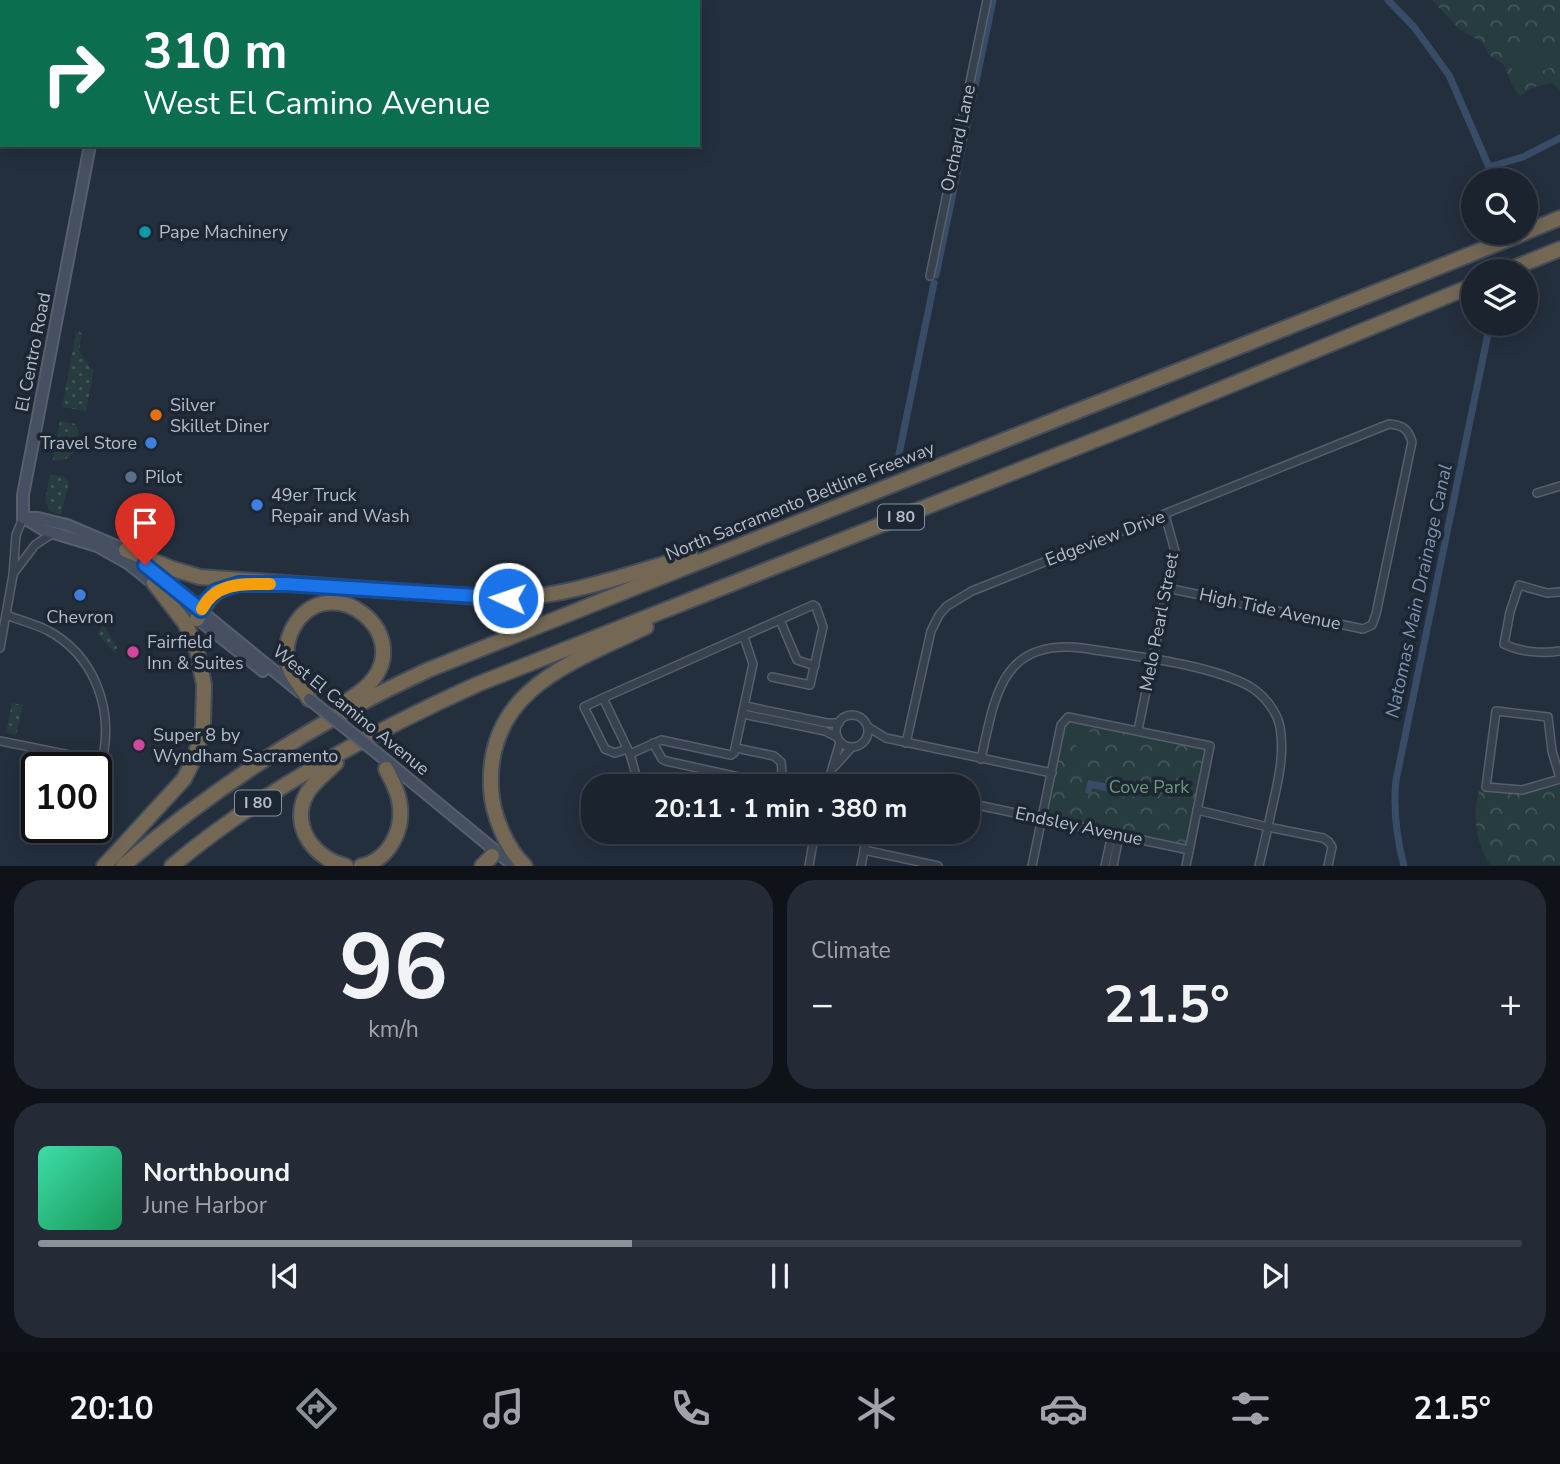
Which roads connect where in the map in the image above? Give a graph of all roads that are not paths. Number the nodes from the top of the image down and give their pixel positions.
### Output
1 (987, 0) edge
2 (90, 147) edge
3 (1560, 218) edge
4 (1538, 227) edge
5 (1492, 245) edge
6 (1560, 250) edge
7 (1560, 255) edge
8 (1538, 259) edge
9 (1538, 262) edge
10 (930, 276) dead end
11 (1461, 290) edge
12 (1560, 486) edge
13 (1537, 493) dead end
14 (1164, 515) junction
15 (23, 518) junction
16 (773, 532) junction
17 (54, 533) junction
18 (126, 550) junction
19 (760, 573) junction
20 (13, 575) junction
21 (154, 583) junction
22 (285, 584) junction
23 (1167, 588) junction
24 (1560, 592) edge
25 (6, 615) junction
26 (199, 615) junction
27 (780, 620) junction
28 (1372, 625) joint
29 (741, 637) junction
30 (0, 648) edge
31 (1560, 651) edge
32 (1153, 660) junction
33 (814, 666) junction
34 (772, 677) dead end
35 (603, 698) junction
36 (307, 702) junction
37 (744, 710) junction
38 (1560, 716) edge
39 (1548, 717) junction
40 (839, 723) junction
41 (868, 727) junction
42 (1138, 730) junction
43 (307, 731) junction
44 (886, 738) junction
45 (839, 740) junction
46 (0, 741) edge
47 (864, 742) junction
48 (653, 743) junction
49 (906, 743) junction
50 (736, 748) junction
51 (851, 748) junction
52 (350, 749) junction
53 (629, 751) junction
54 (374, 756) junction
55 (981, 759) junction
56 (386, 769) junction
57 (833, 770) junction
58 (1052, 773) junction
59 (638, 774) edge
60 (832, 774) edge
61 (1560, 779) edge
62 (980, 805) edge
63 (1197, 810) junction
64 (1042, 818) junction
65 (1268, 827) junction
66 (1116, 835) junction
67 (813, 844) edge
68 (865, 844) edge
69 (864, 850) junction
70 (1189, 850) junction
71 (493, 860) edge
72 (103, 866) edge
73 (124, 866) edge
74 (172, 866) edge
75 (346, 866) edge
76 (361, 866) edge
77 (514, 866) edge
78 (525, 866) edge
79 (809, 866) edge
80 (861, 866) edge
81 (938, 866) edge
82 (1032, 866) edge
83 (1105, 866) edge
84 (1113, 866) edge
85 (1186, 866) edge
86 (1259, 866) edge
87 (1328, 866) edge

1 - 10 street, Orchard Lane
2 - 15 main road, El Centro Road
3 - 4 highway, North Sacramento Beltline Freeway / I 80
5 - 16 highway, North Sacramento Beltline Freeway / I 80
6 - 8 highway
7 - 9 highway
11 - 19 highway, I 80
12 - 13 street
14 - 23 street, Melo Pearl Street
14 - 28 street, Edgeview Drive
14 - 49 street, Edgeview Drive
15 - 17 main road, West El Camino Avenue
15 - 18 main road, West El Camino Avenue
15 - 20 street, El Centro Road
16 - 22 highway
16 - 43 highway, North Sacramento Beltline Freeway / I 80
17 - 20 street
17 - 21 main road, West El Camino Avenue
18 - 22 highway
18 - 26 main road, West El Camino Avenue
19 - 52 highway, I 80
19 - 78 highway
20 - 25 street, El Centro Road
21 - 26 main road, West El Camino Avenue
21 - 72 highway
22 - 26 highway
23 - 28 street, High Tide Avenue
23 - 32 street, Melo Pearl Street
24 - 31 street
25 - 30 street, El Centro Road
25 - 46 street
26 - 36 main road, West El Camino Avenue
27 - 29 street
27 - 33 street
27 - 33 street
29 - 35 street
29 - 37 street
32 - 42 street, Melo Pearl Street
32 - 55 street
32 - 65 street
33 - 34 street
35 - 53 street
35 - 53 street
36 - 43 highway
36 - 54 main road, West El Camino Avenue
37 - 40 street
37 - 45 street
37 - 50 street
38 - 39 street
39 - 61 street
39 - 61 street
40 - 41 street
40 - 45 street
41 - 44 street
41 - 47 street
42 - 58 street
42 - 63 street
43 - 73 highway, North Sacramento Beltline Freeway / I 80
44 - 47 street
44 - 49 street
45 - 51 street
45 - 57 street
47 - 51 street
48 - 50 street
48 - 50 street
48 - 53 street
49 - 55 street
51 - 57 street
52 - 74 highway, I 80
52 - 75 highway
53 - 59 street
54 - 56 main road, West El Camino Avenue
54 - 71 main road, West El Camino Avenue
55 - 58 street
56 - 71 main road, West El Camino Avenue
56 - 76 highway
57 - 60 street
58 - 64 street
62 - 64 street, Endsley Avenue
63 - 65 street
63 - 70 street
64 - 66 street, Endsley Avenue
64 - 82 street
65 - 86 street
65 - 87 street
66 - 70 street, Endsley Avenue
66 - 83 street
66 - 84 street
67 - 79 street
68 - 69 street
69 - 80 street
69 - 81 street
70 - 85 street
71 - 77 main road, West El Camino Avenue

